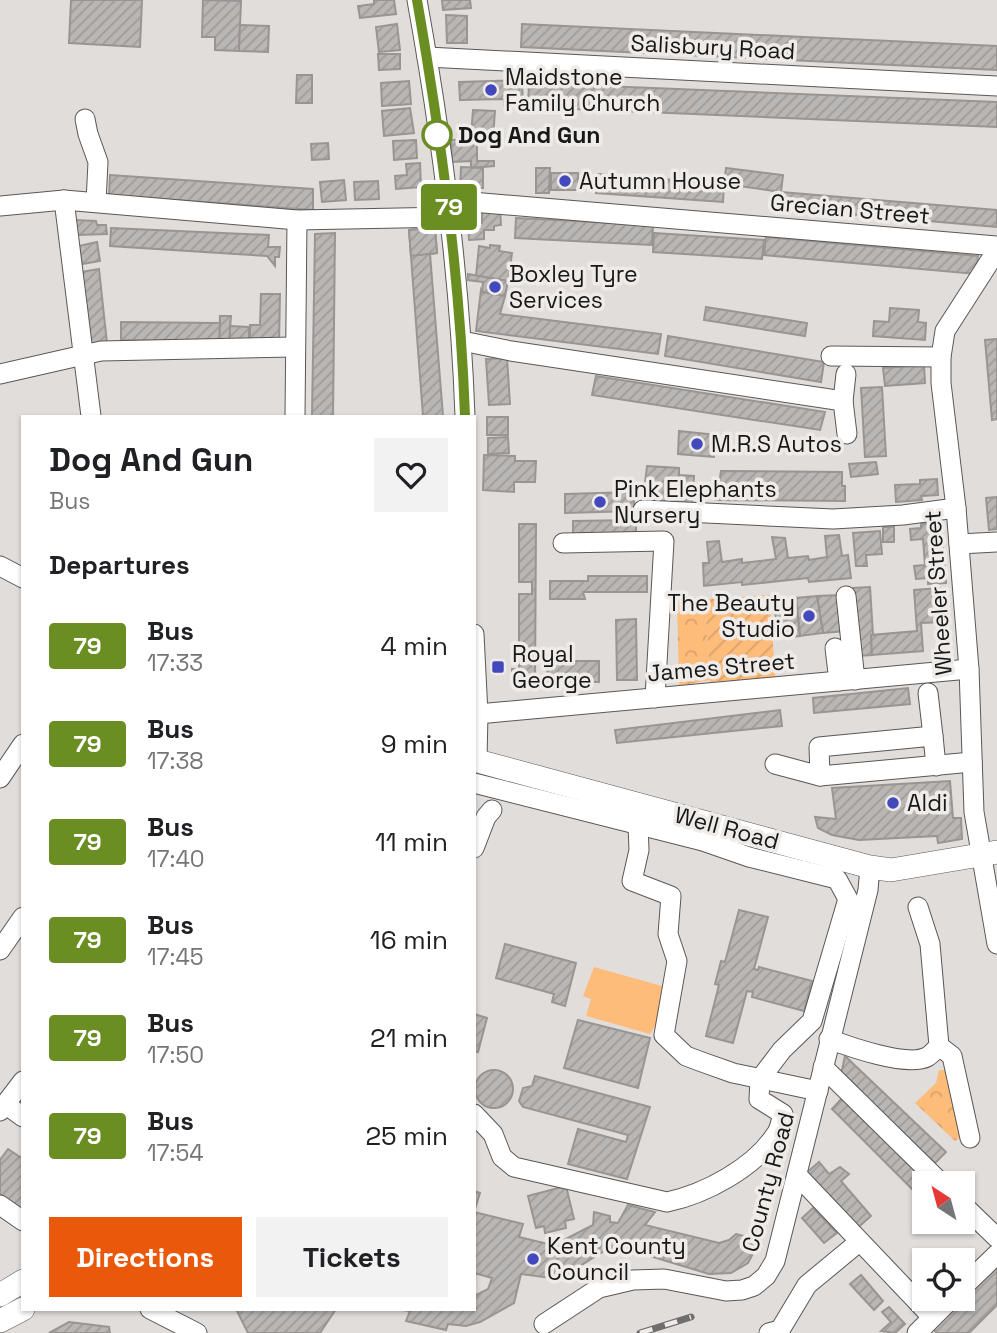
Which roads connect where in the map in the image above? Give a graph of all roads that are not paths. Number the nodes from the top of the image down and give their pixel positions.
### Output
1 (417, 0) edge
2 (427, 57) junction
3 (997, 86) edge
4 (85, 119) dead end
5 (64, 200) junction
6 (96, 202) junction
7 (0, 206) edge
8 (449, 209) junction
9 (296, 220) junction
10 (997, 246) edge
11 (997, 254) edge
12 (462, 341) junction
13 (294, 347) junction
14 (85, 355) junction
15 (831, 356) dead end
16 (941, 357) junction
17 (0, 374) edge
18 (846, 374) dead end
19 (843, 401) junction
20 (91, 415) edge
21 (295, 415) edge
22 (465, 415) edge
23 (847, 434) dead end
24 (956, 508) junction
25 (643, 510) dead end
26 (997, 542) edge
27 (563, 543) dead end
28 (959, 544) junction
29 (0, 566) edge
30 (21, 578) edge
31 (846, 596) dead end
32 (835, 648) dead end
33 (969, 669) junction
34 (847, 680) junction
35 (928, 693) dead end
36 (476, 695) edge
37 (655, 698) junction
38 (478, 714) junction
39 (933, 736) junction
40 (476, 745) edge
41 (21, 751) edge
42 (476, 760) edge
43 (972, 762) junction
44 (775, 764) dead end
45 (936, 765) junction
46 (820, 776) junction
47 (0, 778) edge
48 (476, 784) edge
49 (492, 810) dead end
50 (638, 825) junction
51 (476, 843) edge
52 (989, 853) edge
53 (870, 867) junction
54 (918, 907) dead end
55 (21, 920) edge
56 (997, 944) edge
57 (0, 950) edge
58 (829, 1039) junction
59 (939, 1046) junction
60 (823, 1067) junction
61 (760, 1079) junction
62 (21, 1084) edge
63 (818, 1091) junction
64 (3, 1107) edge
65 (21, 1116) edge
66 (476, 1116) edge
67 (970, 1138) dead end
68 (928, 1171) edge
69 (797, 1175) junction
70 (0, 1205) edge
71 (975, 1217) edge
72 (21, 1220) edge
73 (997, 1238) edge
74 (859, 1242) junction
75 (997, 1254) edge
76 (975, 1275) edge
77 (21, 1283) edge
78 (0, 1295) edge
79 (21, 1310) edge
80 (154, 1311) edge
81 (939, 1311) edge
82 (933, 1317) junction
83 (0, 1321) edge
84 (544, 1324) dead end
85 (197, 1333) edge
86 (769, 1333) edge
87 (917, 1333) edge

1 - 2 street
2 - 3 street, Salisbury Road
2 - 8 street
4 - 6 street
5 - 6 street, Grecian Street
5 - 7 street, Grecian Street
5 - 14 street
6 - 9 street, Grecian Street
8 - 9 street, Grecian Street
8 - 10 street, Grecian Street
8 - 12 street
9 - 13 street
11 - 16 street, Wheeler Street
12 - 19 street
12 - 22 street
13 - 14 street
13 - 21 street
14 - 17 street
14 - 20 street
15 - 16 street
16 - 24 street, Wheeler Street
18 - 19 street
19 - 23 street
24 - 25 street
24 - 28 street, Wheeler Street
26 - 28 street
27 - 37 street
28 - 33 street, Wheeler Street
29 - 30 street
31 - 34 street
32 - 34 street
33 - 34 street, James Street
33 - 43 street, Wheeler Street
34 - 37 street, James Street
35 - 39 street
36 - 38 street
37 - 38 street, James Street
38 - 40 street
39 - 45 street
39 - 46 street
41 - 47 street
42 - 53 main road, Well Road
43 - 45 street
43 - 52 street, Wheeler Street
44 - 46 street
45 - 46 street
48 - 50 street
49 - 51 street
50 - 61 street
50 - 61 street
52 - 53 main road, Well Road
52 - 56 street, Wheeler Street
53 - 58 street, County Road
54 - 59 street
55 - 57 street
58 - 59 street
58 - 60 street, County Road
59 - 67 street
60 - 63 street, County Road
60 - 68 street
61 - 63 street
61 - 66 street
62 - 64 street
63 - 69 street, County Road
64 - 65 street
69 - 74 street
69 - 84 street, County Road
70 - 72 street
71 - 73 street
74 - 82 street
74 - 86 street
75 - 76 street
77 - 78 main road
79 - 83 main road
80 - 85 street
81 - 82 street
82 - 87 street

